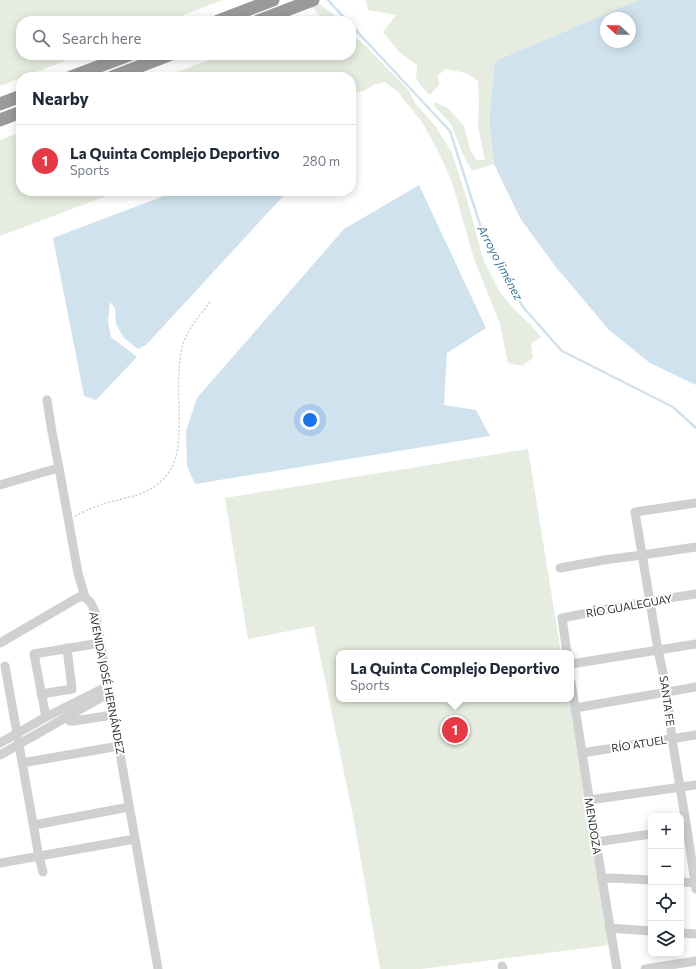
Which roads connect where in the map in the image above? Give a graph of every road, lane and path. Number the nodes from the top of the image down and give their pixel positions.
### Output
1 (273, 0) edge
2 (313, 0) edge
3 (231, 16) edge
4 (271, 16) edge
5 (115, 60) edge
6 (156, 60) edge
7 (84, 72) edge
8 (125, 72) edge
9 (16, 98) edge
10 (0, 104) edge
11 (16, 114) edge
12 (0, 120) edge
13 (211, 301) dead end
14 (47, 400) dead end
15 (59, 468) junction
16 (0, 485) edge
17 (696, 503) edge
18 (69, 520) junction
19 (696, 547) edge
20 (642, 555) junction
21 (560, 568) dead end
22 (696, 594) edge
23 (85, 597) junction
24 (650, 601) junction
25 (100, 642) junction
26 (0, 644) edge
27 (696, 644) edge
28 (67, 648) junction
29 (567, 650) edge
30 (658, 650) junction
31 (574, 664) edge
32 (5, 666) dead end
33 (696, 687) edge
34 (109, 689) junction
35 (667, 692) junction
36 (41, 694) junction
37 (574, 702) edge
38 (575, 708) junction
39 (113, 714) junction
40 (46, 717) junction
41 (67, 717) junction
42 (16, 734) junction
43 (696, 735) edge
44 (672, 739) junction
45 (0, 744) edge
46 (18, 744) junction
47 (118, 746) junction
48 (582, 754) junction
49 (0, 755) edge
50 (22, 763) junction
51 (696, 785) edge
52 (680, 787) junction
53 (589, 800) junction
54 (129, 807) junction
55 (696, 824) edge
56 (34, 825) junction
57 (685, 828) edge
58 (648, 834) edge
59 (135, 839) junction
60 (596, 842) junction
61 (39, 857) junction
62 (0, 863) edge
63 (694, 866) edge
64 (42, 872) dead end
65 (602, 879) junction
66 (648, 880) edge
67 (684, 883) edge
68 (696, 885) edge
69 (610, 928) junction
70 (648, 931) edge
71 (684, 933) edge
72 (696, 934) edge
73 (696, 961) edge
74 (158, 969) edge
75 (617, 969) edge
76 (645, 969) edge

1 - 3 highway
2 - 4 highway
5 - 7 highway
6 - 8 highway
9 - 10 highway
11 - 12 highway
13 - 18 path
14 - 15 street, AVENIDA JOSÉ HERNÁNDEZ
15 - 16 street
15 - 18 street, AVENIDA JOSÉ HERNÁNDEZ
17 - 20 street, SANTA FE
18 - 23 street, AVENIDA JOSÉ HERNÁNDEZ
19 - 20 street
20 - 21 street
20 - 24 street, SANTA FE
22 - 24 street, RÍO GUALEGUAY
23 - 25 street, AVENIDA JOSÉ HERNÁNDEZ
23 - 26 street
24 - 29 street, RÍO GUALEGUAY
24 - 30 street, SANTA FE
25 - 28 street
25 - 34 street, AVENIDA JOSÉ HERNÁNDEZ
27 - 30 street
28 - 36 street
28 - 36 street
30 - 31 street
30 - 35 street, SANTA FE
32 - 42 street
33 - 35 street
34 - 39 street, AVENIDA JOSÉ HERNÁNDEZ
34 - 40 street
34 - 41 street
35 - 38 street
35 - 44 street, SANTA FE
36 - 40 street
37 - 38 street, MENDOZA
38 - 48 street, MENDOZA
39 - 41 street
39 - 47 street, AVENIDA JOSÉ HERNÁNDEZ
40 - 42 street
41 - 46 street
42 - 45 street
42 - 46 street
43 - 44 street, RÍO ATUEL
44 - 48 street, RÍO ATUEL
44 - 52 street, SANTA FE
46 - 49 street
46 - 50 street
47 - 50 street
47 - 54 street, AVENIDA JOSÉ HERNÁNDEZ
48 - 53 street, MENDOZA
50 - 56 street
51 - 52 street
52 - 53 street
52 - 57 street, SANTA FE
53 - 60 street, MENDOZA
54 - 56 street
54 - 59 street, AVENIDA JOSÉ HERNÁNDEZ
55 - 57 street
56 - 61 street
57 - 63 street, SANTA FE
58 - 60 street
59 - 61 street
59 - 74 street, AVENIDA JOSÉ HERNÁNDEZ
60 - 65 street, MENDOZA
61 - 62 street
61 - 64 street
63 - 68 street, SANTA FE
65 - 66 street
65 - 69 street, MENDOZA
67 - 68 street
69 - 70 street
69 - 75 street, MENDOZA
71 - 72 street
73 - 76 street

